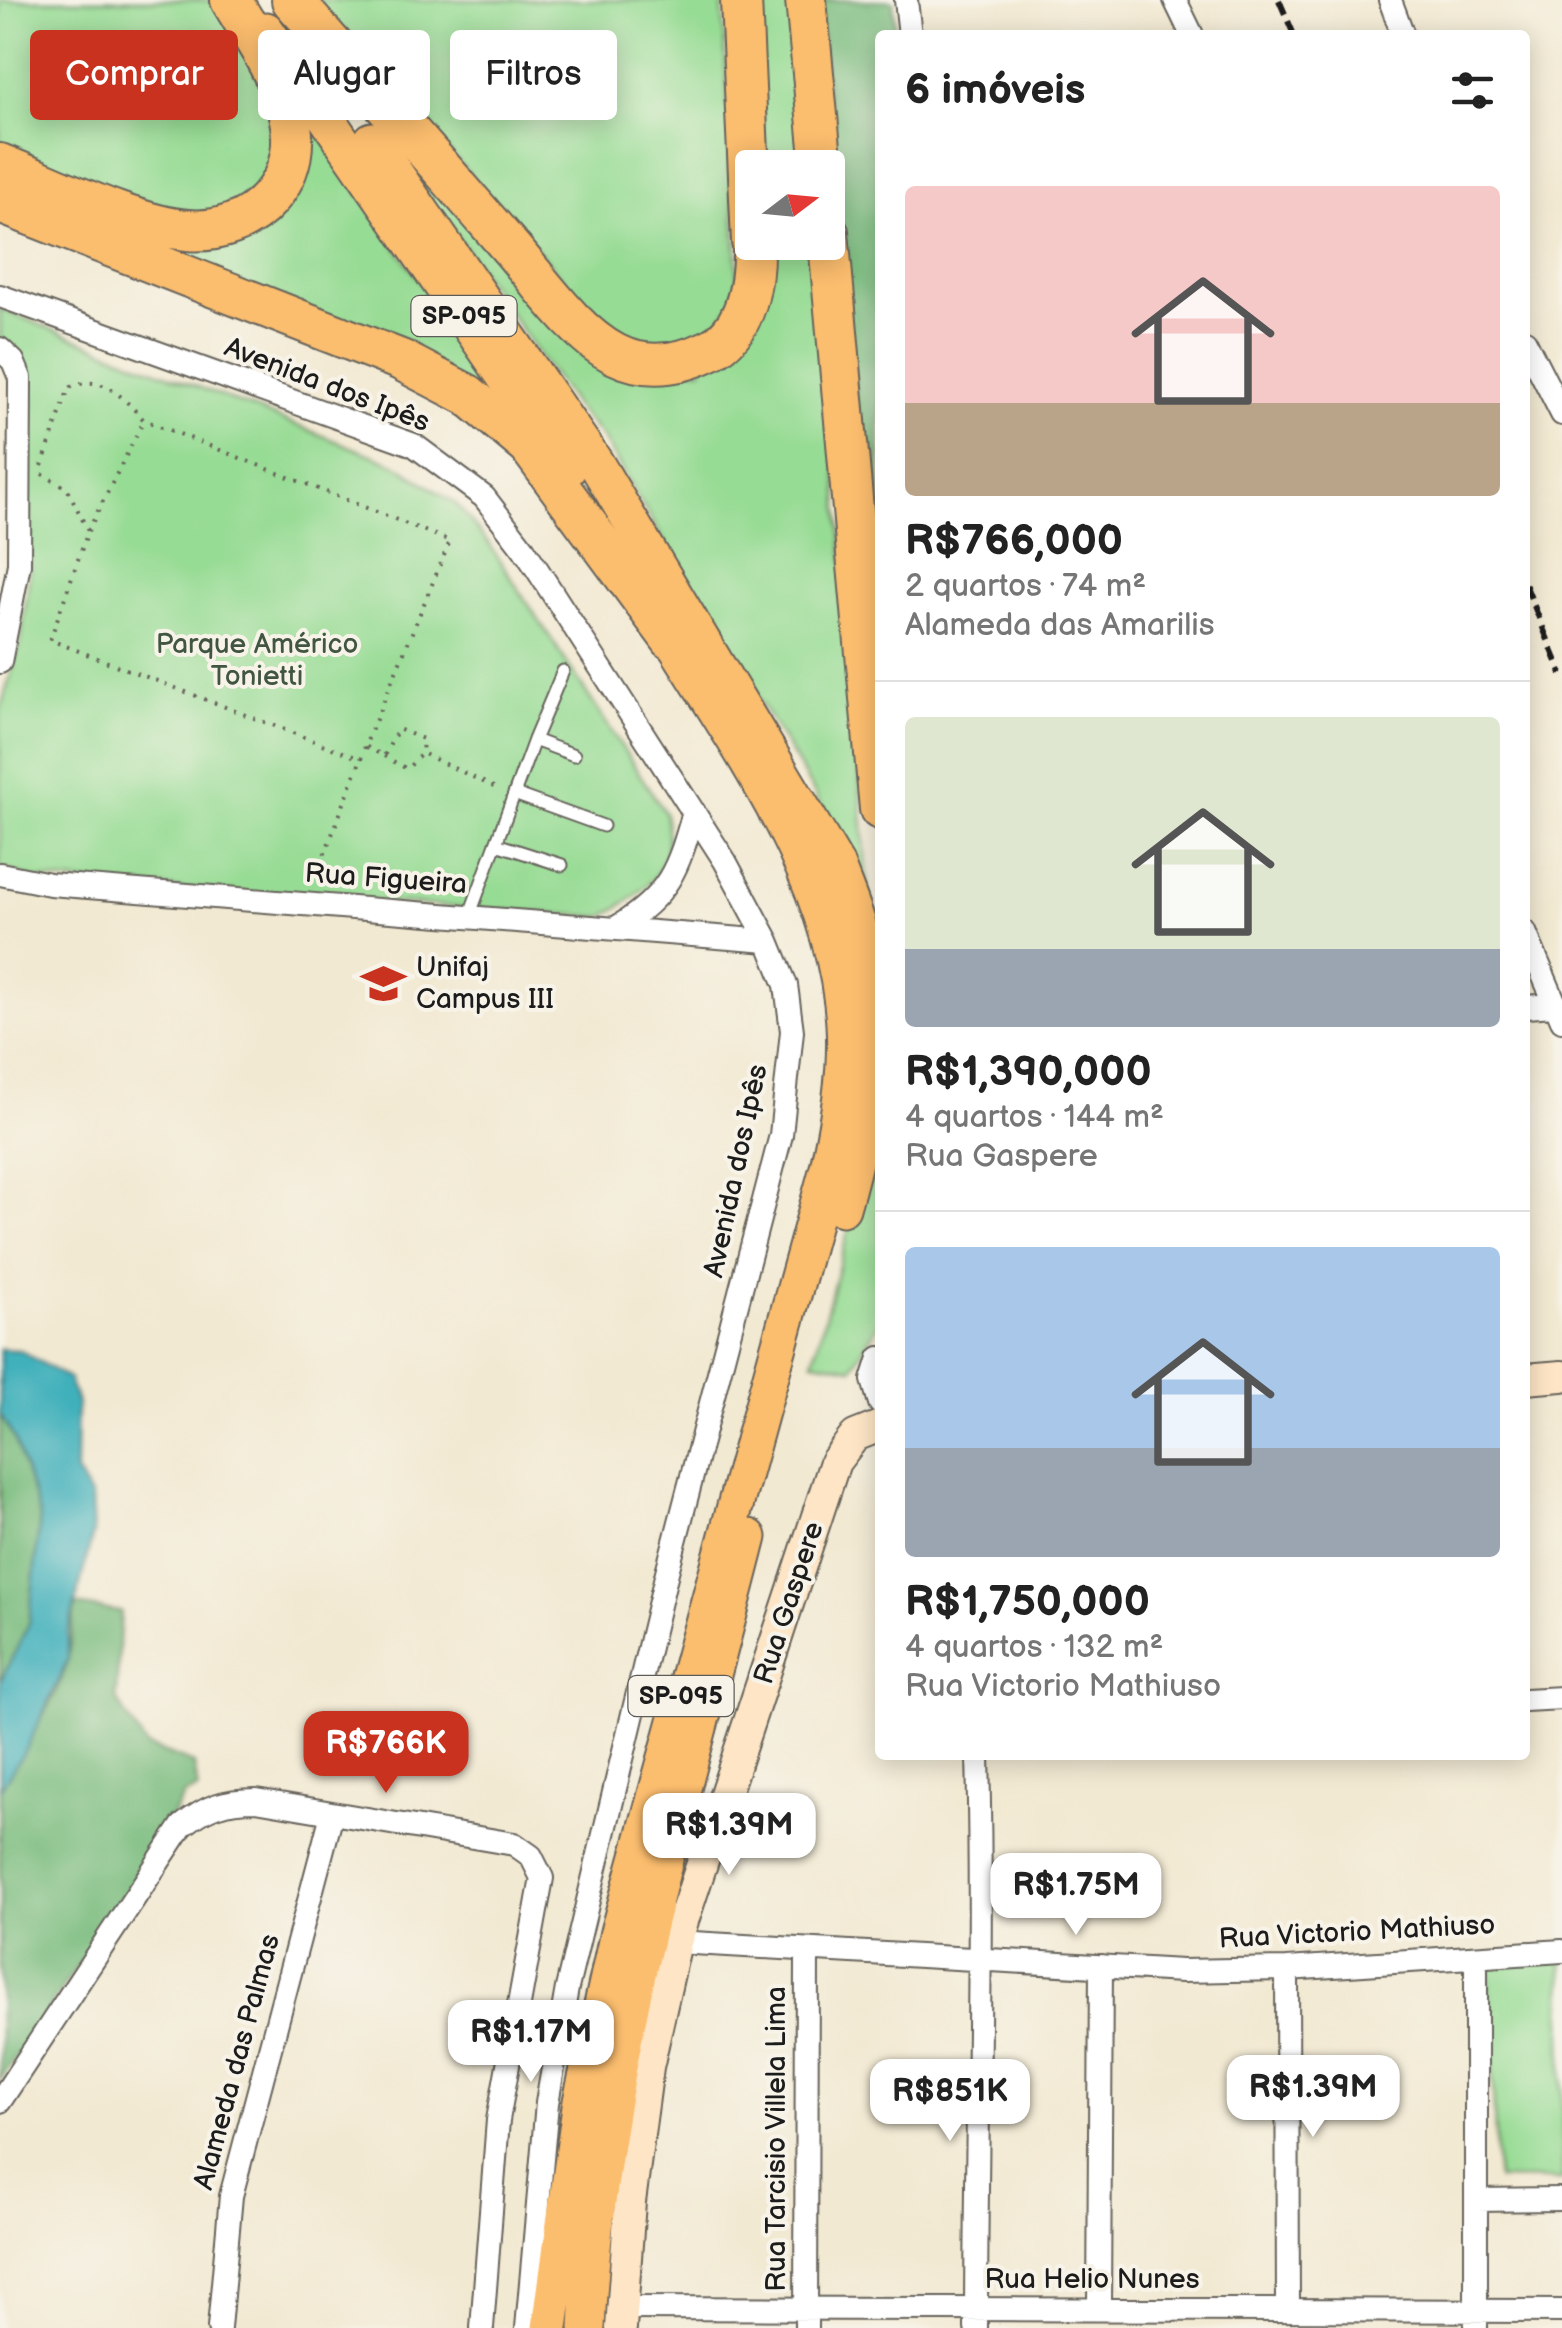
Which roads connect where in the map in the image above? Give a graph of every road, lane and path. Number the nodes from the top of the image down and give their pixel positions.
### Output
1 (231, 0) edge
2 (244, 0) edge
3 (274, 0) edge
4 (292, 0) edge
5 (741, 0) edge
6 (806, 0) edge
7 (906, 0) edge
8 (1174, 0) edge
9 (1390, 0) edge
10 (909, 30) edge
11 (1189, 30) edge
12 (1401, 30) edge
13 (748, 150) edge
14 (820, 150) edge
15 (0, 164) edge
16 (0, 202) edge
17 (751, 260) edge
18 (831, 260) edge
19 (0, 296) edge
20 (1, 349) edge
21 (1530, 351) edge
22 (1562, 414) edge
23 (144, 420) junction
24 (88, 531) junction
25 (672, 640) junction
26 (0, 662) edge
27 (563, 671) dead end
28 (534, 740) junction
29 (365, 746) junction
30 (422, 753) junction
31 (875, 753) edge
32 (574, 755) dead end
33 (384, 756) junction
34 (361, 759) junction
35 (513, 797) junction
36 (694, 812) junction
37 (602, 826) dead end
38 (496, 844) junction
39 (562, 865) dead end
40 (0, 874) edge
41 (318, 874) dead end
42 (470, 914) junction
43 (616, 928) junction
44 (768, 940) junction
45 (1533, 978) edge
46 (1530, 1008) edge
47 (1558, 1012) edge
48 (875, 1088) edge
49 (866, 1120) junction
50 (1562, 1376) edge
51 (1530, 1378) edge
52 (875, 1428) edge
53 (1562, 1698) edge
54 (1530, 1700) edge
55 (978, 1760) edge
56 (332, 1814) junction
57 (676, 1942) junction
58 (807, 1950) junction
59 (1562, 1951) edge
60 (1476, 1957) junction
61 (976, 1960) junction
62 (1100, 1966) junction
63 (1286, 1969) junction
64 (0, 2102) edge
65 (1562, 2199) edge
66 (1476, 2200) junction
67 (1099, 2309) junction
68 (1288, 2310) junction
69 (1562, 2310) edge
70 (622, 2318) edge
71 (806, 2318) edge
72 (976, 2318) edge
73 (1476, 2319) edge
74 (219, 2328) edge
75 (482, 2328) edge
76 (527, 2328) edge
77 (550, 2328) edge
78 (588, 2328) edge

1 - 15 highway
2 - 25 main road, SP-095
3 - 49 main road, SP-095
4 - 17 highway
5 - 13 highway
6 - 14 highway
7 - 10 street
8 - 11 street
9 - 12 street
16 - 25 highway
18 - 31 highway
19 - 36 street, Avenida dos Ipês
20 - 26 street
21 - 22 street
23 - 24 path
23 - 24 path
23 - 29 path
24 - 34 path
25 - 77 main road, SP-095
27 - 28 lane
28 - 32 lane
28 - 35 lane
29 - 33 path
29 - 34 path
30 - 33 path
30 - 33 path
30 - 35 path
34 - 41 path
35 - 37 lane
35 - 38 lane
36 - 43 street
36 - 44 street, Avenida dos Ipês
38 - 39 lane
38 - 42 lane
40 - 42 street, Rua Figueira
42 - 43 street, Rua Figueira
43 - 44 street, Rua Figueira
44 - 76 street, Avenida dos Ipês
45 - 47 street
46 - 47 street
48 - 49 highway
49 - 78 main road, SP-095
50 - 51 street
52 - 57 street, Rua Gaspere
53 - 54 street
55 - 61 street
56 - 64 street
56 - 74 street, Alameda das Palmas
56 - 75 street
57 - 58 street, Rua Victorio Mathiuso
57 - 70 street, Rua Gaspere
58 - 61 street, Rua Victorio Mathiuso
58 - 71 street, Rua Tarcisio Villela Lima
59 - 60 street, Rua Victorio Mathiuso
60 - 63 street, Rua Victorio Mathiuso
60 - 66 street
61 - 62 street, Rua Victorio Mathiuso
61 - 72 street
62 - 63 street, Rua Victorio Mathiuso
62 - 67 street
63 - 68 street
65 - 66 street
66 - 73 street
67 - 68 street, Rua Helio Nunes
67 - 72 street, Rua Helio Nunes
68 - 73 street, Rua Helio Nunes
69 - 73 street, Rua Helio Nunes
70 - 71 street, Rua Helio Nunes
71 - 72 street, Rua Helio Nunes

